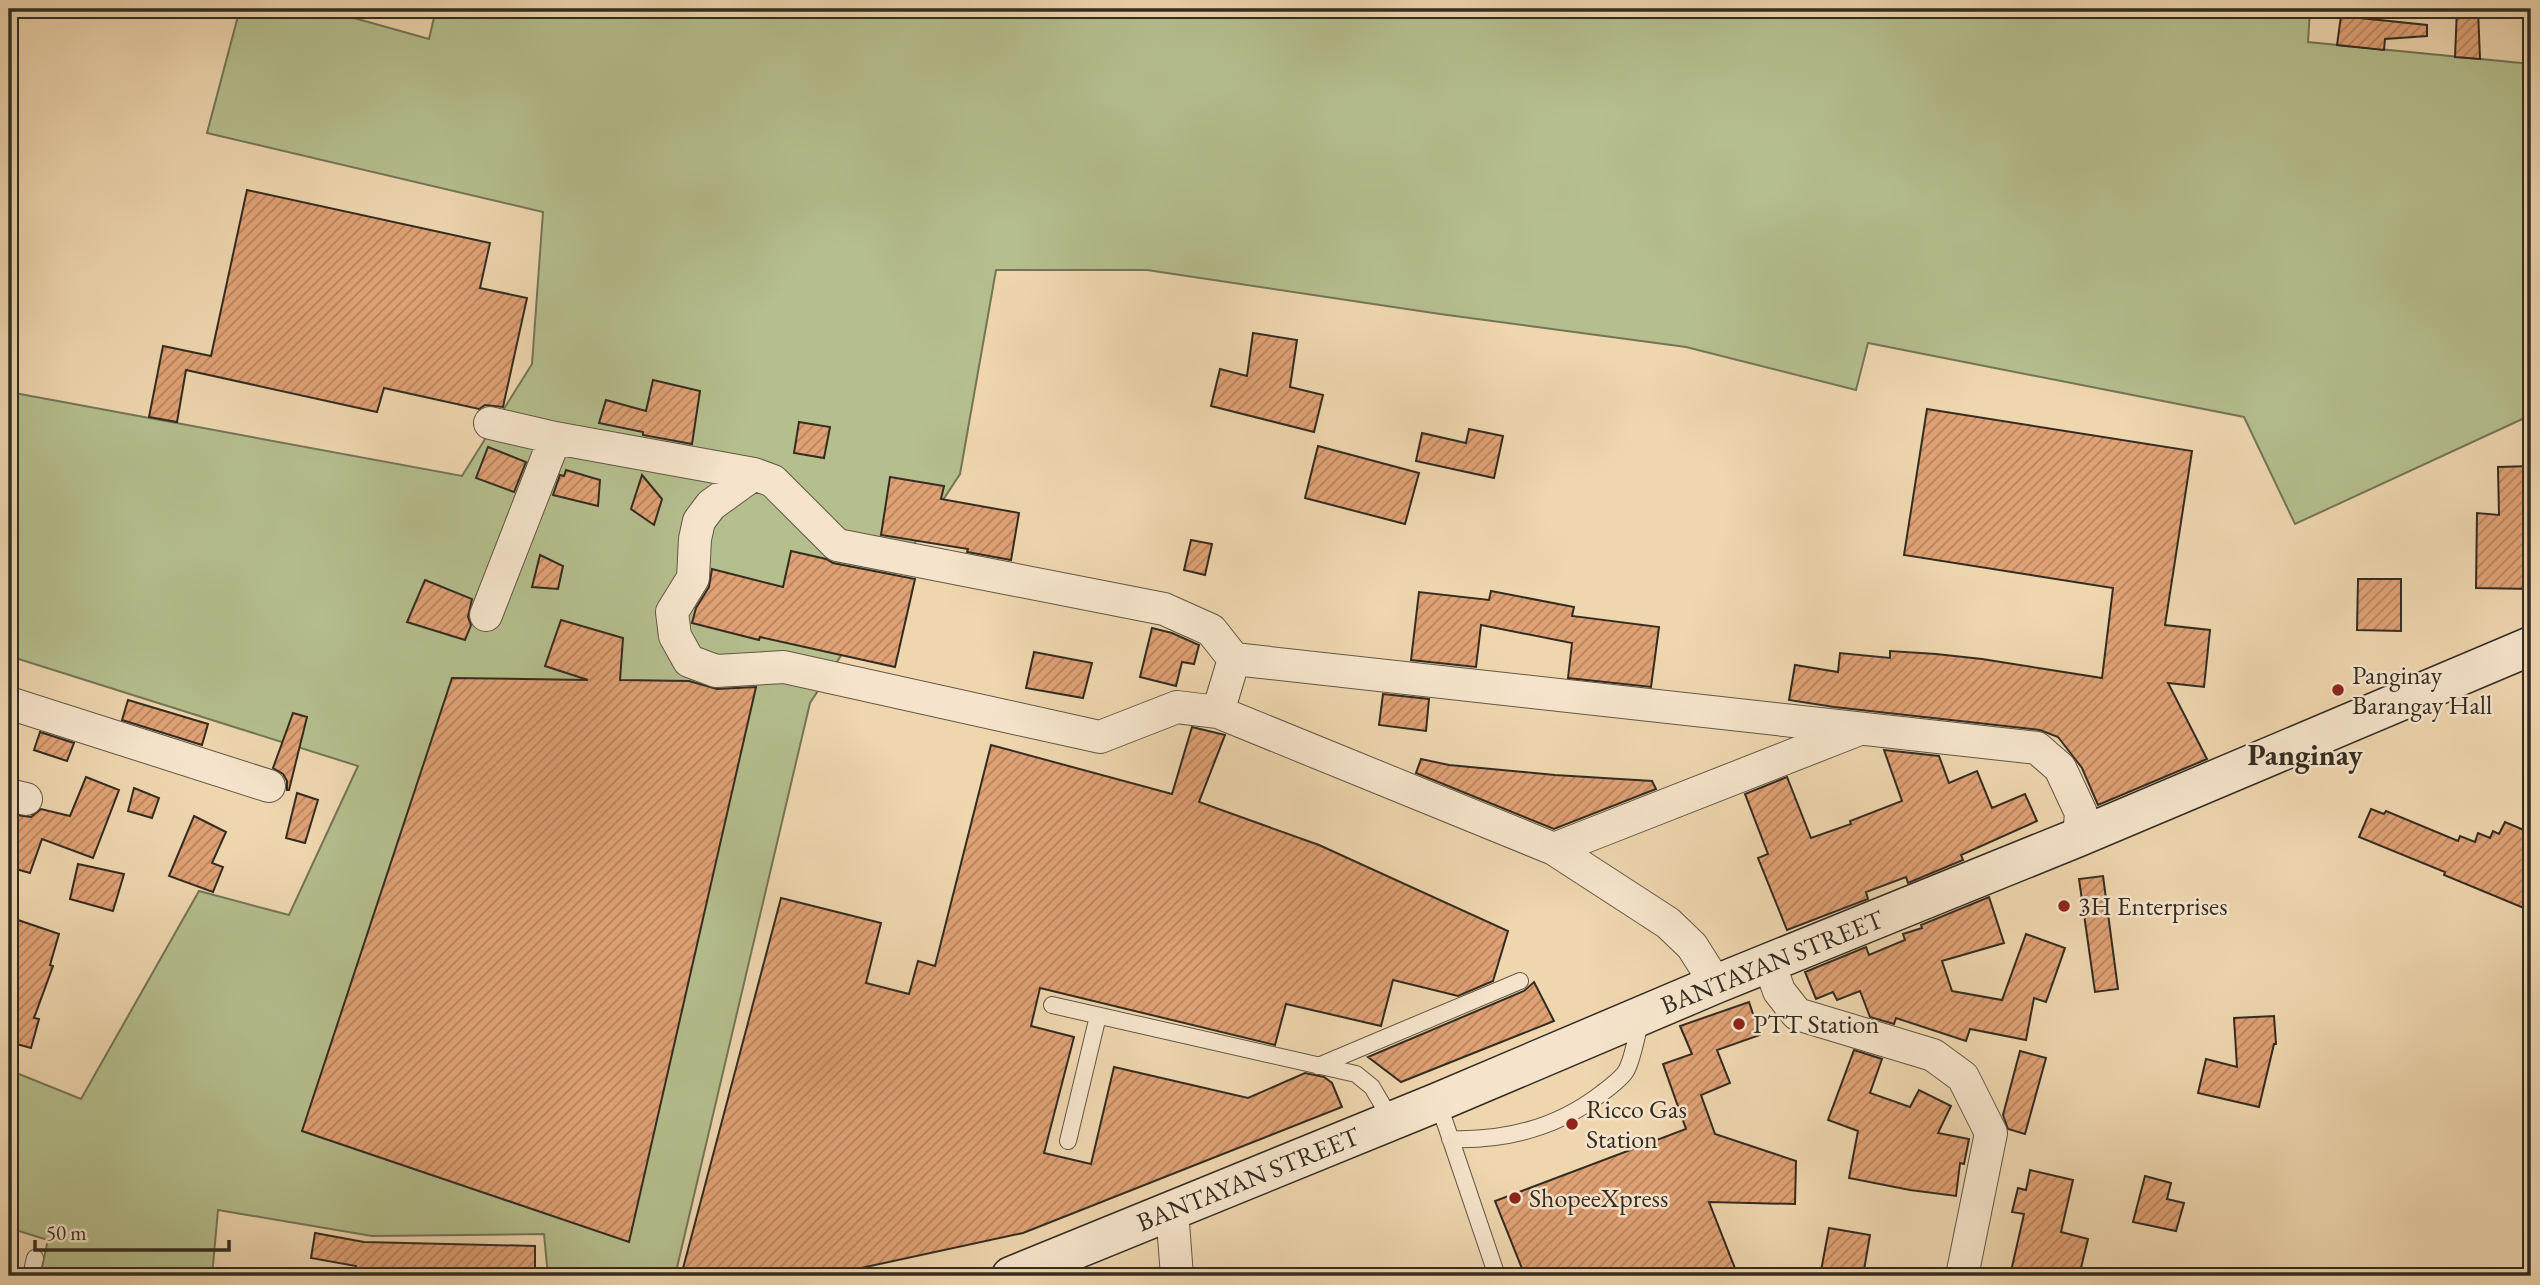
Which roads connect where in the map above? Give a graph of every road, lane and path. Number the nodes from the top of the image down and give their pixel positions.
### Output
1 (490, 423) dead end
2 (555, 438) junction
3 (754, 474) junction
4 (485, 615) dead end
5 (2531, 646) edge
6 (1234, 659) junction
7 (9, 703) edge
8 (1218, 712) junction
9 (1861, 728) junction
10 (269, 786) dead end
11 (2079, 837) junction
12 (1554, 849) junction
13 (1769, 963) junction
14 (1520, 981) dead end
15 (1716, 984) junction
16 (1052, 1006) dead end
17 (1098, 1016) junction
18 (1642, 1016) junction
19 (1318, 1066) junction
20 (1438, 1102) junction
21 (1392, 1121) junction
22 (1450, 1139) junction
23 (1068, 1141) dead end
24 (1172, 1210) junction
25 (35, 1258) dead end
26 (31, 1276) edge
27 (1011, 1276) edge
28 (1177, 1276) edge
29 (1497, 1276) edge
30 (1962, 1276) edge

1 - 2 street
2 - 3 street
2 - 4 street
3 - 6 street
3 - 8 street
5 - 11 main road, BANTAYAN STREET
6 - 8 street
6 - 9 street
7 - 10 street
8 - 12 street
9 - 11 street
9 - 12 street
11 - 13 main road, BANTAYAN STREET
12 - 15 street
13 - 15 main road, BANTAYAN STREET
13 - 30 street
14 - 19 lane
15 - 18 main road, BANTAYAN STREET
16 - 17 lane
17 - 19 lane
17 - 23 lane
18 - 20 main road, BANTAYAN STREET
18 - 22 lane
19 - 21 lane
20 - 21 main road, BANTAYAN STREET
20 - 22 lane
21 - 24 main road, BANTAYAN STREET
22 - 29 lane
24 - 27 main road, BANTAYAN STREET
24 - 28 street
25 - 26 lane

